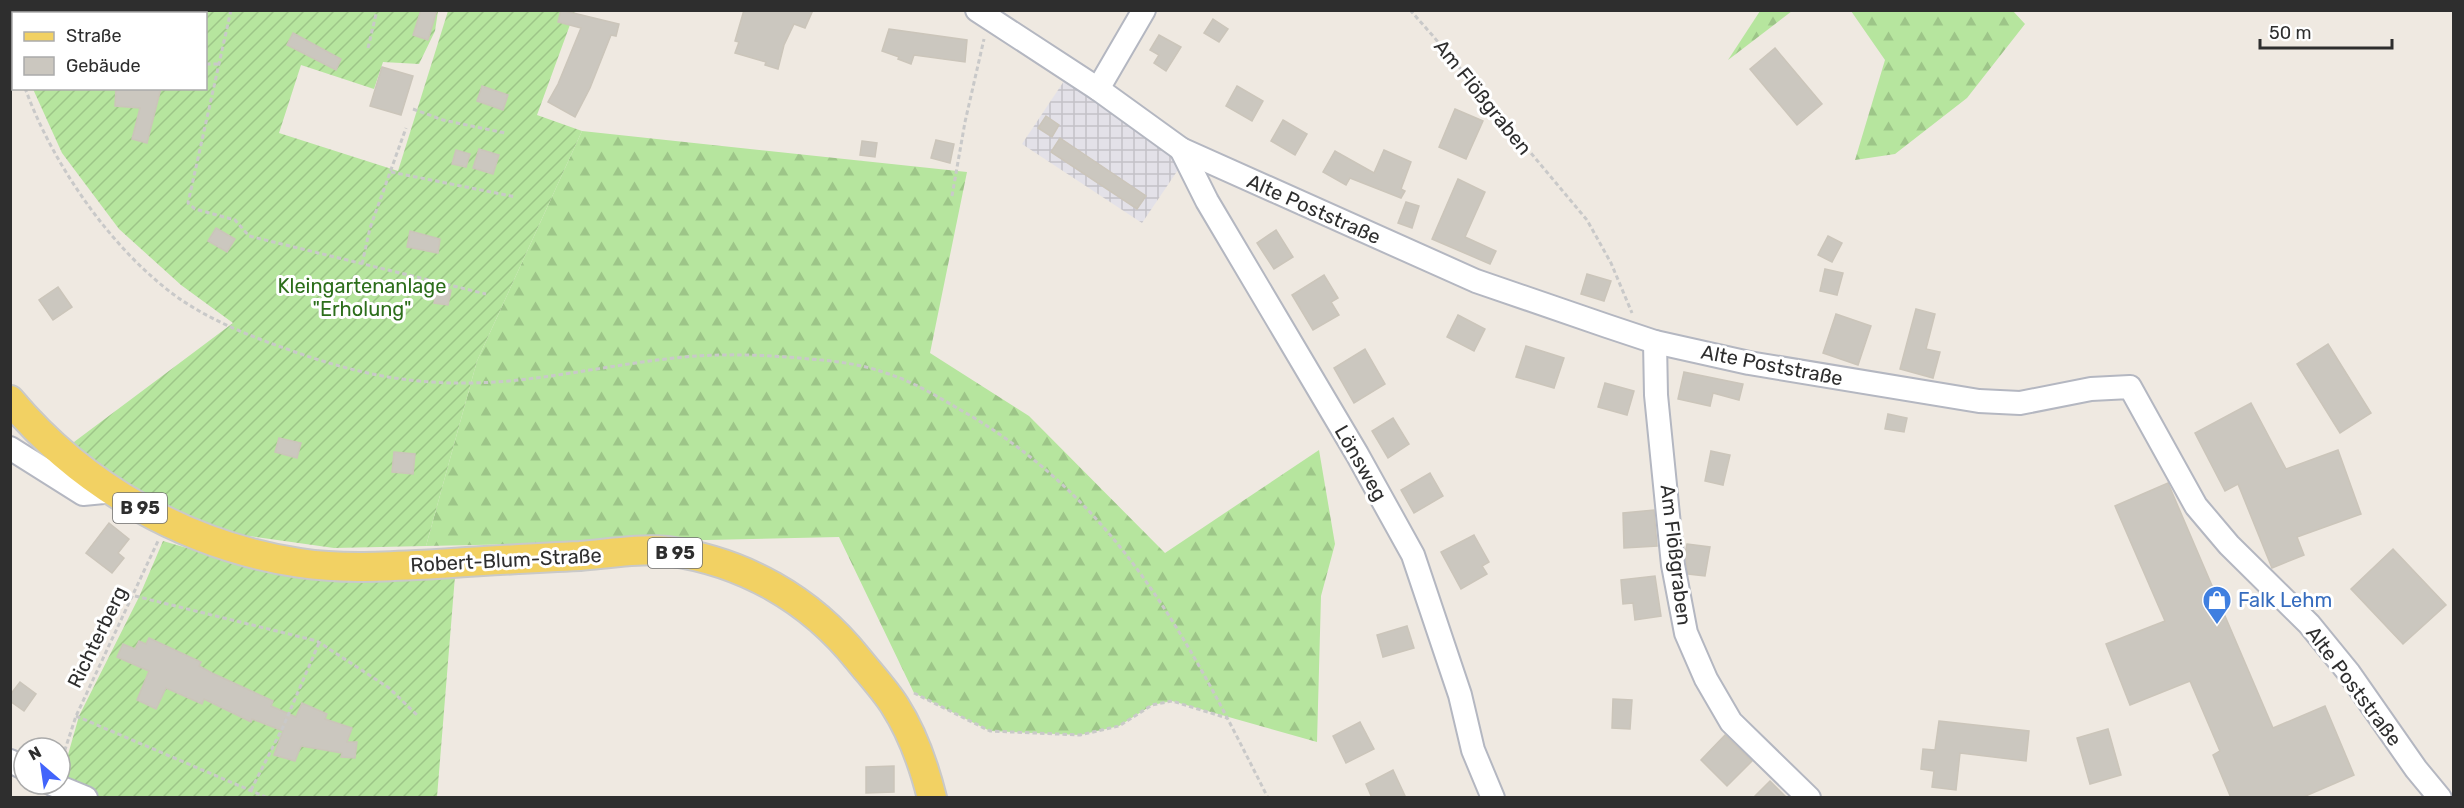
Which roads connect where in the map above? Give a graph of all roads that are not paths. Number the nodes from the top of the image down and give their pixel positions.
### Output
1 (1144, 10) edge
2 (983, 14) edge
3 (1098, 89) junction
4 (1181, 149) junction
5 (1650, 340) junction
6 (10, 400) edge
7 (10, 448) edge
8 (114, 491) junction
9 (72, 792) edge
10 (86, 798) edge
11 (932, 798) edge
12 (1493, 798) edge
13 (1809, 798) edge
14 (2440, 798) edge

1 - 3 street
2 - 3 street, Alte Poststraße
3 - 4 street, Alte Poststraße
4 - 5 street, Alte Poststraße
4 - 12 street, Lönsweg
5 - 13 street, Am Flößgraben
5 - 14 street, Alte Poststraße
6 - 8 main road, Robert-Blum-Straße / B 95
7 - 8 street
8 - 11 main road, Robert-Blum-Straße / B 95
9 - 10 street

